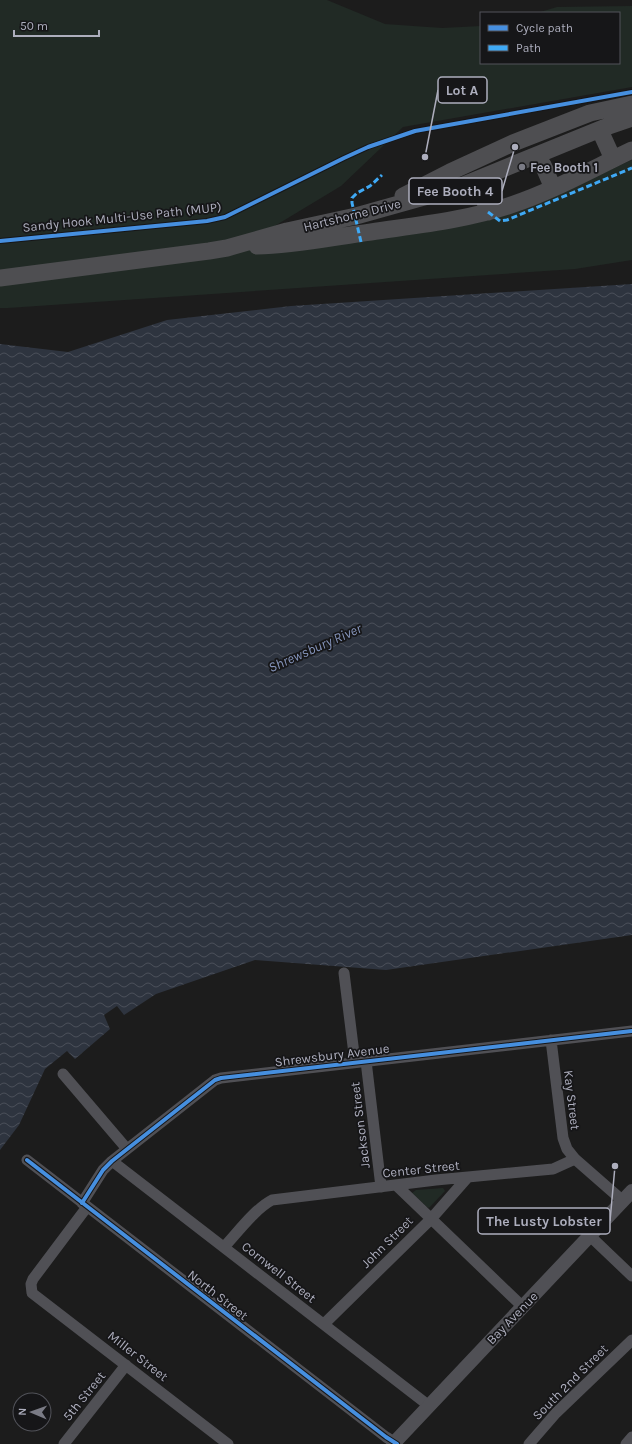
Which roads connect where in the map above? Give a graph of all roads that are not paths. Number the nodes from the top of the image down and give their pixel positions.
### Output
1 (632, 104) edge
2 (632, 107) edge
3 (632, 118) edge
4 (632, 123) edge
5 (603, 137) junction
6 (632, 150) edge
7 (613, 159) junction
8 (543, 165) junction
9 (481, 188) junction
10 (553, 188) junction
11 (376, 211) junction
12 (488, 212) junction
13 (227, 248) junction
14 (0, 278) edge
15 (344, 973) dead end
16 (632, 1031) edge
17 (551, 1040) junction
18 (366, 1061) junction
19 (355, 1062) junction
20 (63, 1074) dead end
21 (127, 1149) junction
22 (575, 1158) junction
23 (27, 1160) dead end
24 (112, 1161) junction
25 (467, 1178) junction
26 (398, 1186) junction
27 (381, 1187) junction
28 (627, 1196) edge
29 (85, 1205) junction
30 (431, 1219) junction
31 (589, 1236) junction
32 (224, 1247) junction
33 (632, 1276) edge
34 (31, 1289) joint
35 (523, 1308) junction
36 (324, 1324) junction
37 (632, 1340) edge
38 (126, 1365) junction
39 (428, 1405) junction
40 (632, 1437) edge
41 (222, 1442) edge
42 (395, 1443) edge
43 (64, 1444) edge
44 (529, 1444) edge
45 (626, 1444) edge

1 - 11 main road
2 - 11 main road
3 - 11 main road, Hartshorne Drive
4 - 5 main road
5 - 7 main road
5 - 8 main road
6 - 7 main road, Hartshorne Drive
7 - 10 main road, Hartshorne Drive
8 - 9 main road
8 - 10 main road
9 - 11 main road
9 - 12 main road
10 - 12 main road, Hartshorne Drive
11 - 13 main road, Hartshorne Drive
12 - 13 main road, Hartshorne Drive
13 - 14 main road, Hartshorne Drive
15 - 19 street, Jackson Street
16 - 17 street, Shrewsbury Avenue
17 - 18 street, Shrewsbury Avenue
17 - 22 street, Kay Street
18 - 19 street, Shrewsbury Avenue
18 - 27 street, Jackson Street
19 - 21 street, Shrewsbury Avenue
20 - 21 street
21 - 24 street, Shrewsbury Avenue
22 - 25 street, Center Street
22 - 28 street
23 - 29 street, North Street
24 - 29 street, Shrewsbury Avenue
24 - 32 street, Cornwell Street
25 - 26 street, Center Street
25 - 30 street, John Street
26 - 27 street, Center Street
26 - 30 street
27 - 32 street, Center Street
28 - 31 street, Bay Avenue
29 - 34 street, Shrewsbury Avenue
29 - 42 street, North Street
30 - 35 street
30 - 36 street, John Street
31 - 33 street
31 - 35 street, Bay Avenue
32 - 36 street, Cornwell Street
34 - 38 street, Miller Street
35 - 39 street, Bay Avenue
36 - 39 street, Cornwell Street
37 - 44 street, South 2nd Street
38 - 41 street, Miller Street
38 - 43 street, 5th Street
39 - 42 street, Bay Avenue
40 - 45 street

